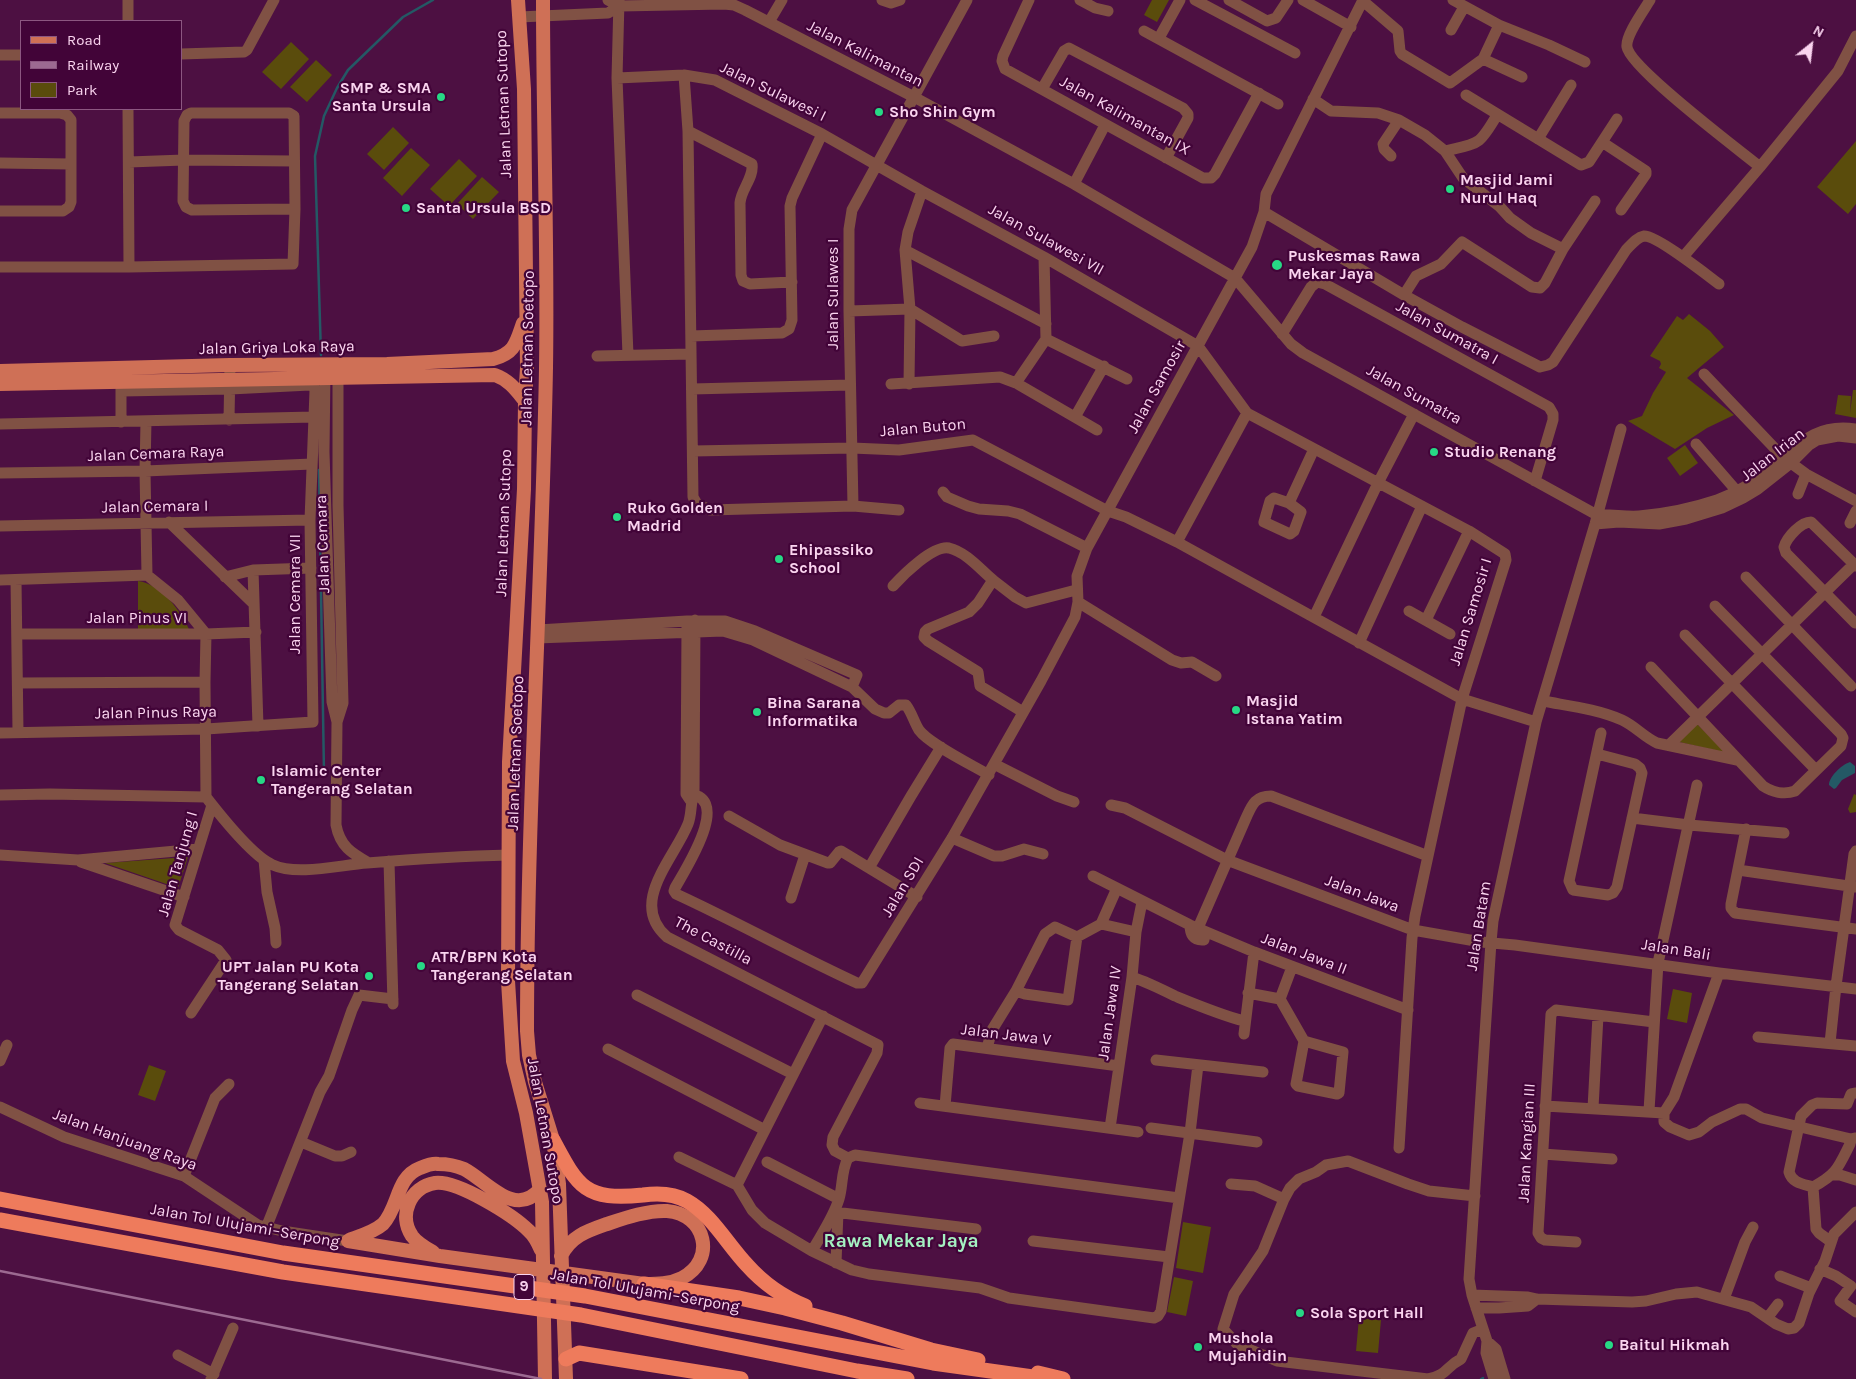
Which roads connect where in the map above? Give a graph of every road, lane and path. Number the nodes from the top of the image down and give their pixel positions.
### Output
1 (128, 0) edge
2 (274, 0) edge
3 (518, 0) edge
4 (543, 0) edge
5 (608, 0) edge
6 (782, 0) edge
7 (882, 0) edge
8 (900, 0) edge
9 (967, 0) edge
10 (1029, 0) edge
11 (1080, 0) edge
12 (1180, 0) edge
13 (1195, 0) edge
14 (1229, 0) edge
15 (1288, 0) edge
16 (1302, 0) edge
17 (1453, 0) edge
18 (1650, 0) edge
19 (1363, 1) edge
20 (620, 3) edge
21 (1464, 7) junction
22 (1108, 11) dead end
23 (543, 16) junction
24 (519, 17) junction
25 (128, 20) edge
26 (769, 22) junction
27 (1498, 25) junction
28 (1351, 27) junction
29 (1451, 30) dead end
30 (1144, 31) dead end
31 (1856, 36) edge
32 (1159, 38) junction
33 (1295, 53) dead end
34 (0, 54) edge
35 (20, 54) edge
36 (182, 54) edge
37 (1482, 59) junction
38 (1585, 62) dead end
39 (684, 75) junction
40 (1522, 77) dead end
41 (617, 78) junction
42 (1571, 85) dead end
43 (1042, 89) junction
44 (1259, 93) junction
45 (1466, 96) dead end
46 (914, 98) junction
47 (1313, 99) junction
48 (1278, 104) dead end
49 (128, 110) edge
50 (0, 113) edge
51 (1497, 115) junction
52 (1617, 118) dead end
53 (1399, 120) junction
54 (1105, 125) junction
55 (688, 131) junction
56 (822, 134) junction
57 (1538, 139) junction
58 (1602, 142) junction
59 (1445, 151) junction
60 (1391, 156) dead end
61 (1166, 158) junction
62 (184, 160) junction
63 (294, 161) junction
64 (129, 162) junction
65 (0, 163) edge
66 (71, 164) junction
67 (877, 165) junction
68 (1760, 167) junction
69 (1074, 184) junction
70 (922, 191) junction
71 (1595, 201) dead end
72 (295, 209) junction
73 (1621, 210) dead end
74 (0, 212) edge
75 (1264, 212) junction
76 (905, 250) junction
77 (1563, 250) junction
78 (1044, 257) junction
79 (1683, 257) junction
80 (0, 267) edge
81 (129, 267) junction
82 (1236, 278) junction
83 (792, 282) junction
84 (1719, 284) dead end
85 (1404, 295) junction
86 (910, 309) junction
87 (849, 311) junction
88 (526, 312) junction
89 (1046, 324) junction
90 (1282, 334) junction
91 (692, 336) junction
92 (994, 336) dead end
93 (1046, 339) junction
94 (1198, 346) junction
95 (691, 354) junction
96 (628, 355) junction
97 (597, 356) dead end
98 (230, 365) junction
99 (1104, 366) junction
100 (0, 371) edge
101 (332, 371) junction
102 (1704, 374) dead end
103 (44, 377) junction
104 (1127, 379) dead end
105 (120, 381) junction
106 (1016, 383) junction
107 (0, 384) edge
108 (891, 384) dead end
109 (909, 384) junction
110 (230, 385) junction
111 (850, 385) junction
112 (692, 389) junction
113 (525, 401) junction
114 (1247, 413) junction
115 (1414, 414) junction
116 (314, 417) junction
117 (1075, 417) junction
118 (229, 420) junction
119 (146, 421) junction
120 (121, 422) junction
121 (0, 424) edge
122 (1621, 429) dead end
123 (1856, 429) edge
124 (1098, 430) dead end
125 (1815, 437) junction
126 (1856, 438) edge
127 (1696, 444) dead end
128 (852, 448) junction
129 (1314, 449) junction
130 (693, 451) junction
131 (1787, 460) junction
132 (312, 464) junction
133 (145, 471) junction
134 (0, 473) edge
135 (1806, 474) junction
136 (1535, 481) junction
137 (1378, 483) junction
138 (943, 492) dead end
139 (1798, 494) dead end
140 (1740, 495) junction
141 (1856, 501) edge
142 (1289, 503) dead end
143 (853, 506) junction
144 (1422, 506) junction
145 (899, 510) dead end
146 (1108, 511) junction
147 (1856, 511) edge
148 (310, 520) junction
149 (1596, 520) junction
150 (169, 522) junction
151 (1850, 523) dead end
152 (146, 524) junction
153 (0, 526) edge
154 (1469, 531) junction
155 (1177, 542) junction
156 (1087, 548) junction
157 (1855, 565) edge
158 (311, 568) junction
159 (253, 570) junction
160 (147, 575) junction
161 (225, 577) junction
162 (1746, 577) dead end
163 (0, 580) edge
164 (16, 580) junction
165 (992, 580) junction
166 (892, 586) dead end
167 (1824, 593) junction
168 (1077, 596) junction
169 (254, 604) junction
170 (1715, 606) dead end
171 (1409, 611) dead end
172 (1314, 617) junction
173 (1426, 620) junction
174 (1855, 623) edge
175 (1792, 624) junction
176 (691, 626) junction
177 (256, 632) junction
178 (17, 634) junction
179 (206, 634) junction
180 (538, 634) junction
181 (1450, 634) dead end
182 (1685, 635) dead end
183 (1359, 642) junction
184 (1762, 653) junction
185 (515, 657) joint
186 (1651, 667) dead end
187 (1216, 676) dead end
188 (205, 682) junction
189 (18, 683) junction
190 (1732, 683) junction
191 (1851, 686) dead end
192 (1462, 699) junction
193 (1543, 700) junction
194 (1023, 712) junction
195 (1697, 717) junction
196 (1536, 722) junction
197 (312, 723) joint
198 (258, 726) junction
199 (206, 729) junction
200 (0, 732) edge
201 (18, 732) junction
202 (1601, 733) dead end
203 (1668, 745) junction
204 (942, 747) junction
205 (1597, 754) junction
206 (1737, 760) junction
207 (994, 764) junction
208 (1816, 770) junction
209 (989, 775) junction
210 (510, 783) junction
211 (533, 783) junction
212 (1697, 786) dead end
213 (0, 795) edge
214 (690, 797) junction
215 (209, 801) junction
216 (1074, 802) dead end
217 (1111, 805) dead end
218 (729, 816) dead end
219 (1632, 818) junction
220 (1689, 825) junction
221 (1746, 829) junction
222 (1784, 833) dead end
223 (952, 838) junction
224 (198, 849) junction
225 (1856, 851) edge
226 (1042, 854) dead end
227 (509, 855) junction
228 (805, 855) junction
229 (3, 856) edge
230 (1428, 856) junction
231 (78, 860) junction
232 (264, 860) junction
233 (1227, 860) junction
234 (389, 861) junction
235 (369, 862) junction
236 (869, 868) junction
237 (1738, 870) junction
238 (1093, 876) dead end
239 (1853, 887) edge
240 (1117, 888) junction
241 (184, 897) junction
242 (917, 897) junction
243 (791, 898) dead end
244 (1142, 902) junction
245 (509, 920) joint
246 (1101, 924) junction
247 (1194, 926) junction
248 (1843, 928) junction
249 (1856, 929) edge
250 (1413, 930) junction
251 (1136, 932) junction
252 (1077, 937) junction
253 (1204, 940) dead end
254 (1491, 942) junction
255 (276, 943) dead end
256 (1254, 952) junction
257 (1658, 963) junction
258 (1292, 967) junction
259 (1719, 973) junction
260 (1132, 977) junction
261 (1836, 986) junction
262 (1856, 989) edge
263 (1016, 991) junction
264 (1248, 993) junction
265 (637, 995) dead end
266 (1280, 999) junction
267 (1408, 1010) junction
268 (191, 1013) dead end
269 (823, 1016) junction
270 (1598, 1016) junction
271 (1244, 1021) junction
272 (1654, 1022) junction
273 (1244, 1034) dead end
274 (1758, 1037) dead end
275 (1304, 1041) junction
276 (1830, 1043) junction
277 (7, 1045) dead end
278 (1856, 1046) edge
279 (987, 1048) junction
280 (608, 1049) dead end
281 (1156, 1060) dead end
282 (0, 1061) edge
283 (1198, 1065) junction
284 (1119, 1066) junction
285 (1263, 1072) dead end
286 (794, 1074) junction
287 (229, 1084) dead end
288 (1856, 1092) edge
289 (920, 1103) dead end
290 (945, 1106) junction
291 (1545, 1106) junction
292 (0, 1107) edge
293 (1593, 1108) junction
294 (1649, 1111) junction
295 (1664, 1113) junction
296 (1110, 1128) junction
297 (1151, 1128) dead end
298 (1799, 1128) junction
299 (765, 1130) junction
300 (1138, 1132) dead end
301 (1190, 1134) junction
302 (1853, 1139) edge
303 (552, 1140) junction
304 (301, 1142) junction
305 (1257, 1142) dead end
306 (1399, 1148) dead end
307 (351, 1152) dead end
308 (1543, 1154) junction
309 (679, 1157) dead end
310 (848, 1158) junction
311 (1612, 1159) dead end
312 (767, 1162) dead end
313 (1833, 1175) junction
314 (184, 1176) junction
315 (1856, 1180) edge
316 (1231, 1184) dead end
317 (737, 1185) junction
318 (1813, 1188) junction
319 (540, 1189) junction
320 (1475, 1196) junction
321 (839, 1198) junction
322 (1179, 1198) junction
323 (0, 1199) edge
324 (1284, 1199) junction
325 (836, 1212) junction
326 (1856, 1212) edge
327 (0, 1220) edge
328 (1753, 1227) dead end
329 (266, 1228) junction
330 (976, 1229) dead end
331 (348, 1241) junction
332 (1033, 1241) dead end
333 (1830, 1241) junction
334 (1576, 1242) dead end
335 (812, 1251) junction
336 (542, 1252) junction
337 (440, 1256) junction
338 (562, 1257) junction
339 (1169, 1257) junction
340 (836, 1263) junction
341 (1820, 1269) junction
342 (1780, 1276) dead end
343 (644, 1284) junction
344 (1811, 1288) junction
345 (1472, 1295) junction
346 (1538, 1299) junction
347 (1724, 1299) junction
348 (1778, 1304) dead end
349 (1476, 1308) junction
350 (1856, 1312) edge
351 (1768, 1317) junction
352 (842, 1323) junction
353 (233, 1328) dead end
354 (1483, 1329) junction
355 (1487, 1341) junction
356 (178, 1355) dead end
357 (566, 1359) junction
358 (857, 1371) junction
359 (711, 1375) junction
360 (213, 1376) edge
361 (545, 1379) edge
362 (566, 1379) edge
363 (728, 1379) edge
364 (741, 1379) edge
365 (893, 1379) edge
366 (907, 1379) edge
367 (1047, 1379) edge
368 (1063, 1379) edge
369 (1494, 1379) edge
370 (1505, 1379) edge

1 - 25 street
2 - 36 street
3 - 24 main road, Jalan Letnan Sutopo
4 - 23 main road
5 - 20 street, Jalan Kalimantan
6 - 26 street
7 - 8 street
9 - 46 street, Jalan Sulawes I
10 - 43 street, Jalan Kalimantan IX
11 - 22 street
12 - 32 street
13 - 33 street
14 - 15 street
16 - 28 street
17 - 21 street
18 - 68 street
19 - 28 street, Jalan Samosir
19 - 37 street
20 - 23 street, Jalan Kalimantan
20 - 26 street, Jalan Kalimantan
20 - 41 street
21 - 27 street
21 - 29 street
23 - 24 street, Jalan Kalimantan
23 - 180 main road, Jalan Letnan Soetopo
24 - 88 main road, Jalan Letnan Sutopo
26 - 46 street, Jalan Kalimantan
27 - 37 street
27 - 38 street
28 - 47 street, Jalan Samosir
30 - 32 street
31 - 68 street
32 - 44 street
34 - 35 street
37 - 40 street
39 - 41 street, Jalan Sulawesi I
39 - 55 street
39 - 56 street, Jalan Sulawesi I
41 - 96 street
42 - 57 street
43 - 54 street, Jalan Kalimantan IX
43 - 61 street
44 - 48 street
44 - 61 street, Jalan Kalimantan IX
45 - 51 street
46 - 67 street, Jalan Sulawes I
46 - 69 street, Jalan Kalimantan
47 - 53 street
47 - 75 street, Jalan Samosir
49 - 64 street
50 - 66 street
51 - 57 street
51 - 59 street
52 - 58 street
53 - 59 street
53 - 60 street
54 - 61 street, Jalan Kalimantan IX
54 - 69 street
55 - 83 street
55 - 91 street
56 - 67 street, Jalan Sulawesi I
56 - 83 street
57 - 58 street
58 - 73 street
59 - 77 street
62 - 63 street
62 - 63 street
62 - 64 street
62 - 72 street
63 - 72 street
64 - 81 street
65 - 66 street
66 - 74 street
67 - 70 street, Jalan Sulawesi VII
67 - 87 street, Jalan Sulawes I
68 - 79 street
69 - 82 street, Jalan Kalimantan
70 - 76 street
70 - 78 street, Jalan Sulawesi VII
71 - 77 street
72 - 81 street
75 - 82 street, Jalan Samosir
75 - 85 street
76 - 86 street
76 - 89 street
77 - 85 street
78 - 89 street
78 - 94 street, Jalan Sulawesi VII
79 - 84 street
79 - 85 street
80 - 81 street
82 - 90 street, Jalan Sumatra
82 - 94 street, Jalan Samosir
83 - 91 street
86 - 87 street
86 - 92 street
86 - 109 street
87 - 111 street, Jalan Sulawes I
88 - 101 main road, Jalan Griya Loka Raya
88 - 113 main road, Jalan Letnan Sutopo
89 - 93 street
90 - 115 street, Jalan Sumatra
90 - 136 street, Jalan Sumatra I
91 - 95 street
93 - 99 street
93 - 106 street
94 - 114 street, Jalan Samosir I
94 - 146 street, Jalan Samosir
95 - 96 street
95 - 112 street
96 - 97 street
98 - 101 main road, Jalan Griya Loka Raya
98 - 105 main road, Jalan Griya Loka Raya
98 - 110 street
99 - 104 street
99 - 117 street
100 - 103 main road, Jalan Griya Loka Raya
101 - 110 main road, Jalan Griya Loka Raya
101 - 113 main road, Jalan Griya Loka Raya
101 - 235 street, Jalan Cemara
102 - 131 street, Jalan Irian
103 - 105 main road, Jalan Griya Loka Raya
103 - 107 main road, Jalan Griya Loka Raya
105 - 110 main road, Jalan Griya Loka Raya
105 - 120 street
106 - 109 street
106 - 117 street
108 - 109 street
110 - 116 street, Jalan Cemara VII
110 - 118 street
111 - 112 street
111 - 128 street, Jalan Sulawes I
112 - 130 street
113 - 185 main road, Jalan Letnan Sutopo
114 - 129 street, Jalan Samosir I
114 - 155 street
115 - 136 street, Jalan Sumatra
115 - 137 street
116 - 118 street
116 - 132 street, Jalan Cemara VII
117 - 124 street
118 - 119 street
119 - 120 street
119 - 133 street
120 - 121 street
122 - 149 street, Jalan Batam
123 - 125 street, Jalan Irian
125 - 126 street, Jalan Irian
125 - 131 street, Jalan Irian
127 - 140 street, Jalan Irian
128 - 130 street, Jalan Buton
128 - 143 street, Jalan Sulawes I
128 - 146 street, Jalan Buton
129 - 137 street, Jalan Samosir I
129 - 142 street
130 - 143 street
131 - 135 street
131 - 140 street, Jalan Irian
132 - 133 street, Jalan Cemara Raya
132 - 148 street, Jalan Cemara VII
133 - 134 street, Jalan Cemara Raya
133 - 152 street
135 - 139 street
135 - 141 street
136 - 149 street, Jalan Sumatra
137 - 144 street, Jalan Samosir I
137 - 172 street
138 - 156 street
140 - 149 street, Jalan Irian
143 - 145 street
144 - 154 street, Jalan Samosir I
144 - 183 street
146 - 155 street, Jalan Buton
146 - 156 street, Jalan SDI
147 - 151 street
148 - 150 street, Jalan Cemara I
148 - 158 street, Jalan Cemara VII
149 - 193 street, Jalan Batam
150 - 152 street, Jalan Cemara I
150 - 161 street
152 - 153 street, Jalan Cemara I
152 - 160 street
154 - 173 street
154 - 192 street, Jalan Samosir I
155 - 172 street, Jalan Buton
156 - 168 street, Jalan SDI
157 - 167 street
157 - 167 street
158 - 159 street
158 - 197 street, Jalan Cemara VII
159 - 161 street
159 - 169 street
160 - 164 street
160 - 179 street
161 - 169 street
162 - 175 street
163 - 164 street
164 - 178 street
165 - 166 street
165 - 168 street
165 - 194 street
167 - 174 street
167 - 175 street
168 - 187 street
168 - 194 street, Jalan SDI
169 - 177 street
170 - 184 street
171 - 173 street
172 - 183 street, Jalan Buton
173 - 181 street
175 - 184 street
175 - 191 street
176 - 180 street
176 - 204 street
176 - 214 street, The Castilla
177 - 179 street, Jalan Pinus VI
177 - 198 street
178 - 179 street, Jalan Pinus VI
178 - 189 street
179 - 188 street
180 - 211 main road, Jalan Letnan Soetopo
182 - 190 street
183 - 192 street, Jalan Buton
184 - 190 street
184 - 208 street
185 - 210 main road, Jalan Letnan Soetopo
186 - 195 street
188 - 189 street
188 - 199 street
189 - 201 street
190 - 195 street
190 - 208 street
192 - 196 street, Jalan Buton
192 - 230 street, Jalan Samosir I
193 - 196 street, Jalan Batam
193 - 203 street
194 - 207 street, Jalan SDI
195 - 203 street
195 - 206 street
196 - 254 street, Jalan Batam
197 - 198 street, Jalan Pinus Raya
198 - 199 street, Jalan Pinus Raya
199 - 201 street, Jalan Pinus Raya
199 - 215 street
200 - 201 street, Jalan Pinus Raya
202 - 205 street
203 - 206 street
204 - 209 street
204 - 236 street
205 - 219 street
205 - 219 street
206 - 208 street
207 - 209 street, Jalan SDI
207 - 216 street
209 - 223 street, Jalan SDI
210 - 211 main road
210 - 227 main road, Jalan Letnan Soetopo
211 - 303 main road, Jalan Letnan Soetopo
212 - 220 street
213 - 215 street
214 - 242 street, Jalan SDI
214 - 269 street, The Castilla
215 - 224 street, Jalan Tanjung I
215 - 232 street
217 - 233 street, Jalan Jawa
218 - 228 street
219 - 220 street
220 - 221 street
220 - 257 street
221 - 222 street
221 - 237 street
223 - 226 street
223 - 242 street, Jalan SDI
224 - 231 street
224 - 241 street, Jalan Tanjung I
225 - 239 street
227 - 234 street
227 - 245 main road, Jalan Letnan Soetopo
228 - 236 street
228 - 243 street
229 - 231 street
230 - 233 street
230 - 250 street, Jalan Samosir I
231 - 241 street
232 - 235 street
232 - 255 street
233 - 247 street
233 - 250 street, Jalan Jawa
234 - 235 street
234 - 304 street
236 - 242 street
237 - 239 street
237 - 248 street
238 - 240 street, Jalan Jawa II
239 - 248 street
240 - 244 street, Jalan Jawa II
240 - 246 street
241 - 268 street, Jalan Tanjung I
244 - 247 street, Jalan Jawa II
244 - 251 street, Jalan Jawa IV
245 - 319 main road, Jalan Letnan Sutopo
246 - 251 street
246 - 252 street
247 - 253 street, Jalan Jawa II
247 - 256 street, Jalan Jawa II
248 - 249 street
248 - 261 street
250 - 254 street, Jalan Jawa
250 - 267 street, Jalan Samosir I
251 - 260 street, Jalan Jawa IV
252 - 263 street
252 - 263 street
254 - 257 street, Jalan Bali
254 - 320 street, Jalan Batam
256 - 258 street, Jalan Jawa II
256 - 264 street
257 - 259 street, Jalan Bali
257 - 272 street
258 - 266 street
258 - 267 street, Jalan Jawa II
259 - 261 street, Jalan Bali
259 - 295 street
260 - 271 street
260 - 284 street, Jalan Jawa IV
261 - 262 street, Jalan Bali
261 - 276 street
263 - 279 street
264 - 266 street
264 - 271 street
265 - 286 street
266 - 275 street
267 - 306 street, Jalan Samosir I
269 - 286 street
269 - 310 street, The Castilla
270 - 272 street
270 - 291 street, Jalan Kangian III
270 - 293 street
271 - 273 street
272 - 294 street
274 - 276 street
275 - 275 street
276 - 278 street
277 - 282 street
279 - 284 street, Jalan Jawa V
279 - 290 street, Jalan Jawa V
280 - 299 street
281 - 283 street
283 - 285 street
283 - 301 street
284 - 296 street, Jalan Jawa IV
286 - 299 street
287 - 314 street
288 - 298 street
289 - 290 street
290 - 296 street
291 - 293 street
291 - 308 street, Jalan Kangian III
292 - 314 street, Jalan Hanjuang Raya
293 - 294 street
294 - 295 street
295 - 298 street
296 - 300 street
297 - 301 street
298 - 302 street
298 - 318 street
299 - 317 street
301 - 305 street
301 - 322 street
302 - 313 street
303 - 338 main road, Jalan Letnan Soetopo
303 - 352 highway
304 - 307 street
304 - 329 street
308 - 311 street
308 - 334 street, Jalan Kangian III
309 - 317 street
310 - 321 street
310 - 322 street
312 - 321 street
313 - 315 street
313 - 318 street
314 - 329 street, Jalan Hanjuang Raya
316 - 324 street
317 - 335 street
318 - 333 street
319 - 331 main road
319 - 336 main road, Jalan Letnan Sutopo
320 - 324 street
320 - 345 street, Jalan Batam
321 - 325 street
322 - 339 street
323 - 367 highway, Jalan Tol Ulujami–Serpong / 9
324 - 354 street
325 - 330 street
325 - 335 street
325 - 340 street
326 - 333 street
327 - 358 highway, 9
328 - 347 street
329 - 331 street, Jalan Hanjuang Raya
331 - 337 main road
332 - 339 street
333 - 341 street
335 - 340 street
336 - 337 main road
336 - 361 main road, Jalan Letnan Sutopo
337 - 343 main road
338 - 343 main road
338 - 357 main road
339 - 340 street
341 - 344 street
341 - 350 street
342 - 344 street
343 - 352 highway
344 - 351 street
345 - 346 street
345 - 349 street, Jalan Batam
346 - 347 street
346 - 349 street
347 - 351 street
348 - 351 street
349 - 354 street, Jalan Batam
352 - 368 highway
353 - 360 street
354 - 355 street, Jalan Batam
355 - 369 street
355 - 370 street
356 - 360 street
357 - 359 highway
357 - 362 main road
358 - 365 highway
358 - 366 highway, 9
359 - 363 highway
359 - 364 highway

